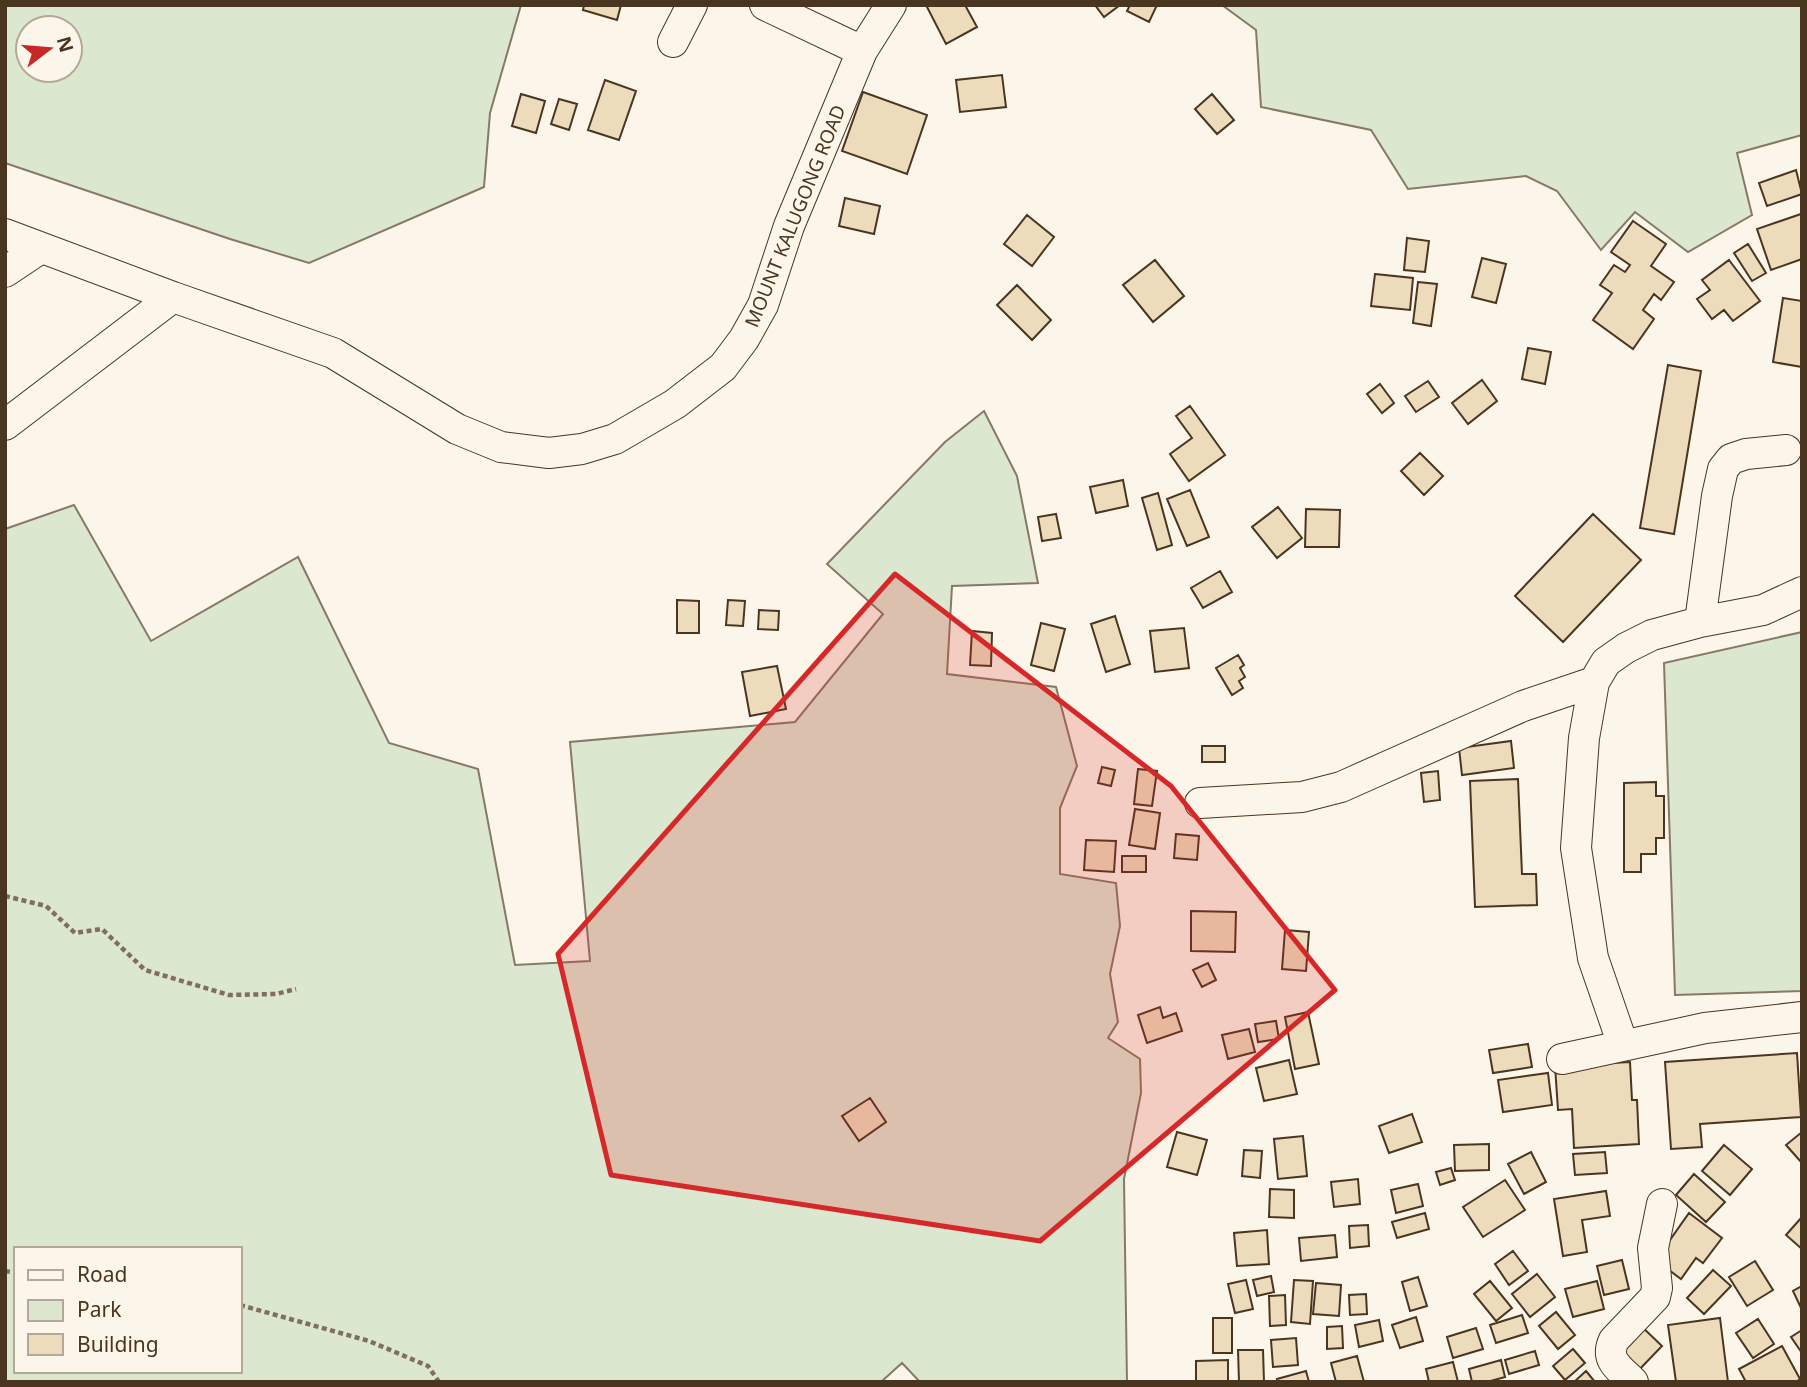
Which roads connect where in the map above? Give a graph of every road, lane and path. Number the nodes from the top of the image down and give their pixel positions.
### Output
1 (692, 5) edge
2 (765, 5) edge
3 (891, 5) edge
4 (673, 42) dead end
5 (862, 51) junction
6 (5, 234) edge
7 (41, 247) junction
8 (5, 272) edge
9 (173, 297) junction
10 (5, 425) edge
11 (1786, 450) dead end
12 (1802, 593) edge
13 (1700, 622) junction
14 (1594, 682) junction
15 (1200, 803) dead end
16 (5, 896) edge
17 (296, 989) dead end
18 (1802, 1017) edge
19 (1623, 1045) junction
20 (1562, 1059) dead end
21 (1662, 1204) dead end
22 (242, 1306) edge
23 (439, 1382) edge
24 (1633, 1382) edge

1 - 4 street
2 - 5 street
3 - 5 street, MOUNT KALUGONG ROAD
5 - 9 street, MOUNT KALUGONG ROAD
6 - 7 street, MOUNT KALUGONG ROAD
7 - 8 street
7 - 9 street, MOUNT KALUGONG ROAD
9 - 10 street
11 - 13 street
12 - 13 street
13 - 14 street
14 - 15 street
14 - 19 street
16 - 17 path
18 - 19 street
19 - 20 street
21 - 24 street
22 - 23 path

